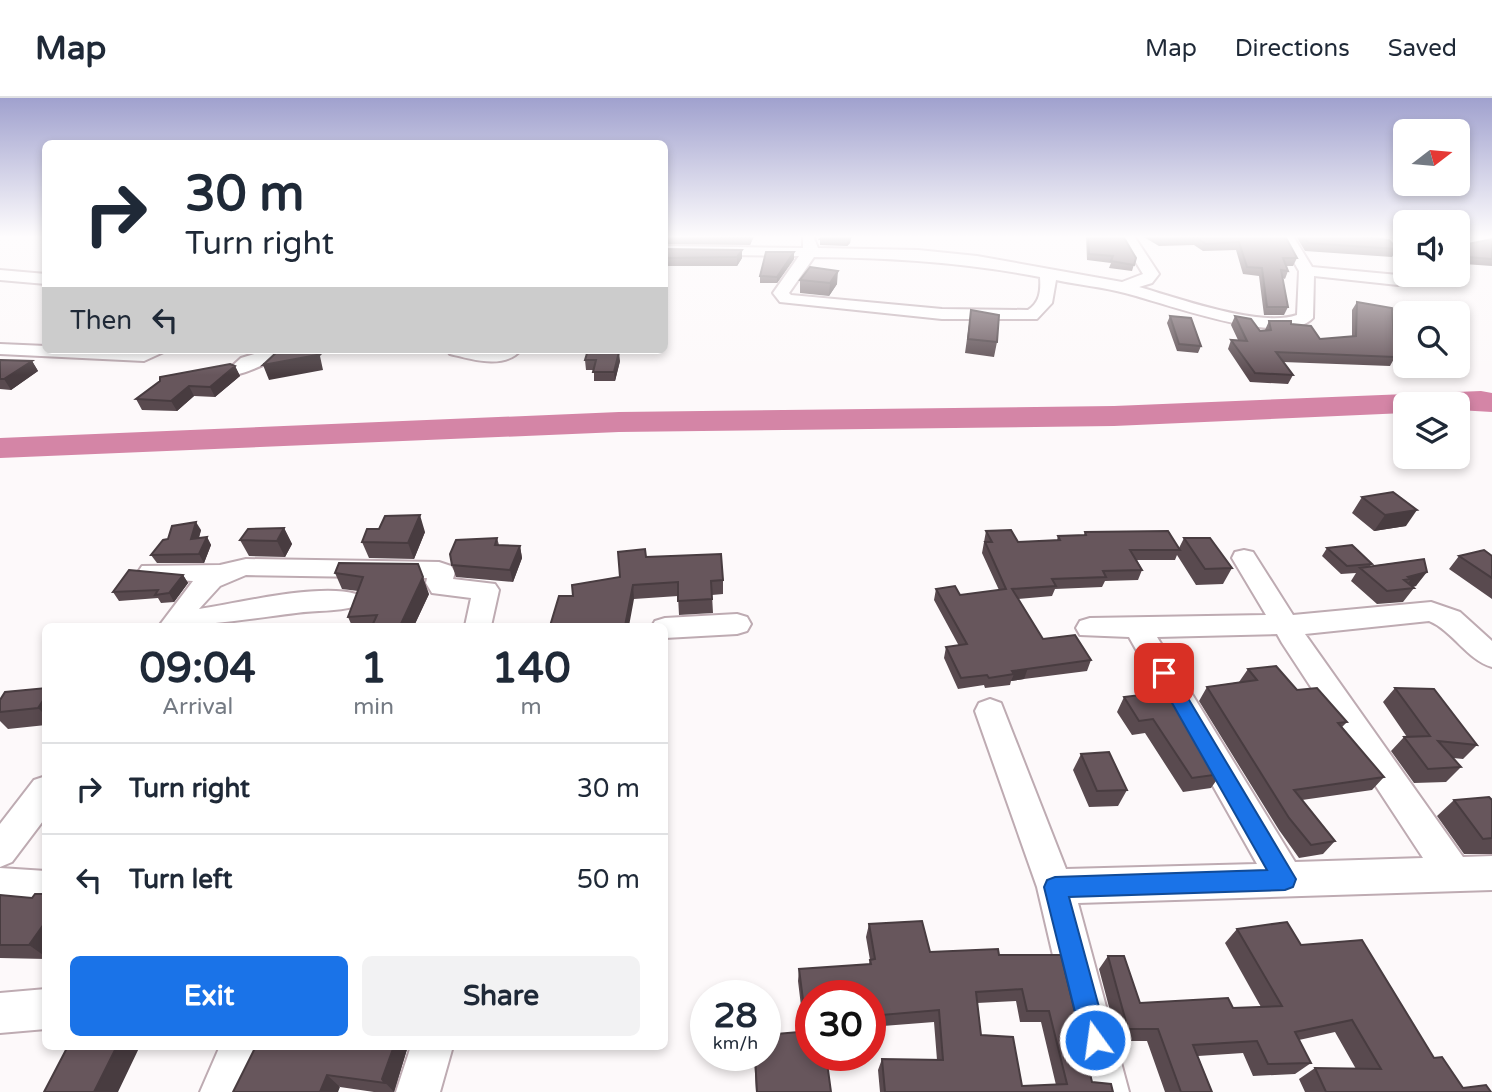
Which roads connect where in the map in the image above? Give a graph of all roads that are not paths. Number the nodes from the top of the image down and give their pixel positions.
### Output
1 (787, 282) edge
2 (1049, 282) edge
3 (1097, 282) edge
4 (1138, 282) edge
5 (1307, 282) edge
6 (1122, 287) junction
7 (0, 349) edge
8 (42, 351) edge
9 (103, 354) edge
10 (149, 354) edge
11 (274, 354) edge
12 (481, 354) edge
13 (506, 354) edge
14 (239, 368) dead end
15 (1244, 558) dead end
16 (151, 572) edge
17 (221, 573) junction
18 (347, 600) dead end
19 (174, 623) edge
20 (180, 623) edge
21 (479, 623) edge
22 (737, 624) dead end
23 (1287, 625) junction
24 (1137, 627) junction
25 (668, 628) edge
26 (1090, 628) dead end
27 (1492, 657) edge
28 (990, 711) dead end
29 (42, 795) edge
30 (0, 851) edge
31 (1452, 873) junction
32 (1492, 873) edge
33 (1285, 879) junction
34 (0, 886) edge
35 (1055, 887) junction
36 (42, 888) edge
37 (42, 1009) edge
38 (0, 1013) edge
39 (239, 1050) edge
40 (431, 1050) edge
41 (222, 1092) edge
42 (418, 1092) edge
43 (1107, 1092) edge

1 - 2 street
3 - 6 street
4 - 6 street
5 - 6 street
7 - 8 street
9 - 10 street
11 - 14 street
12 - 13 street
15 - 23 street
16 - 17 street
17 - 19 street
17 - 21 street
18 - 20 street
22 - 25 street
23 - 24 street
23 - 27 street
23 - 31 street
24 - 26 street
24 - 33 street
28 - 35 street
29 - 30 street
31 - 32 street
31 - 33 street
33 - 35 street
34 - 36 street
35 - 43 street
37 - 38 street
39 - 41 street
40 - 42 street

